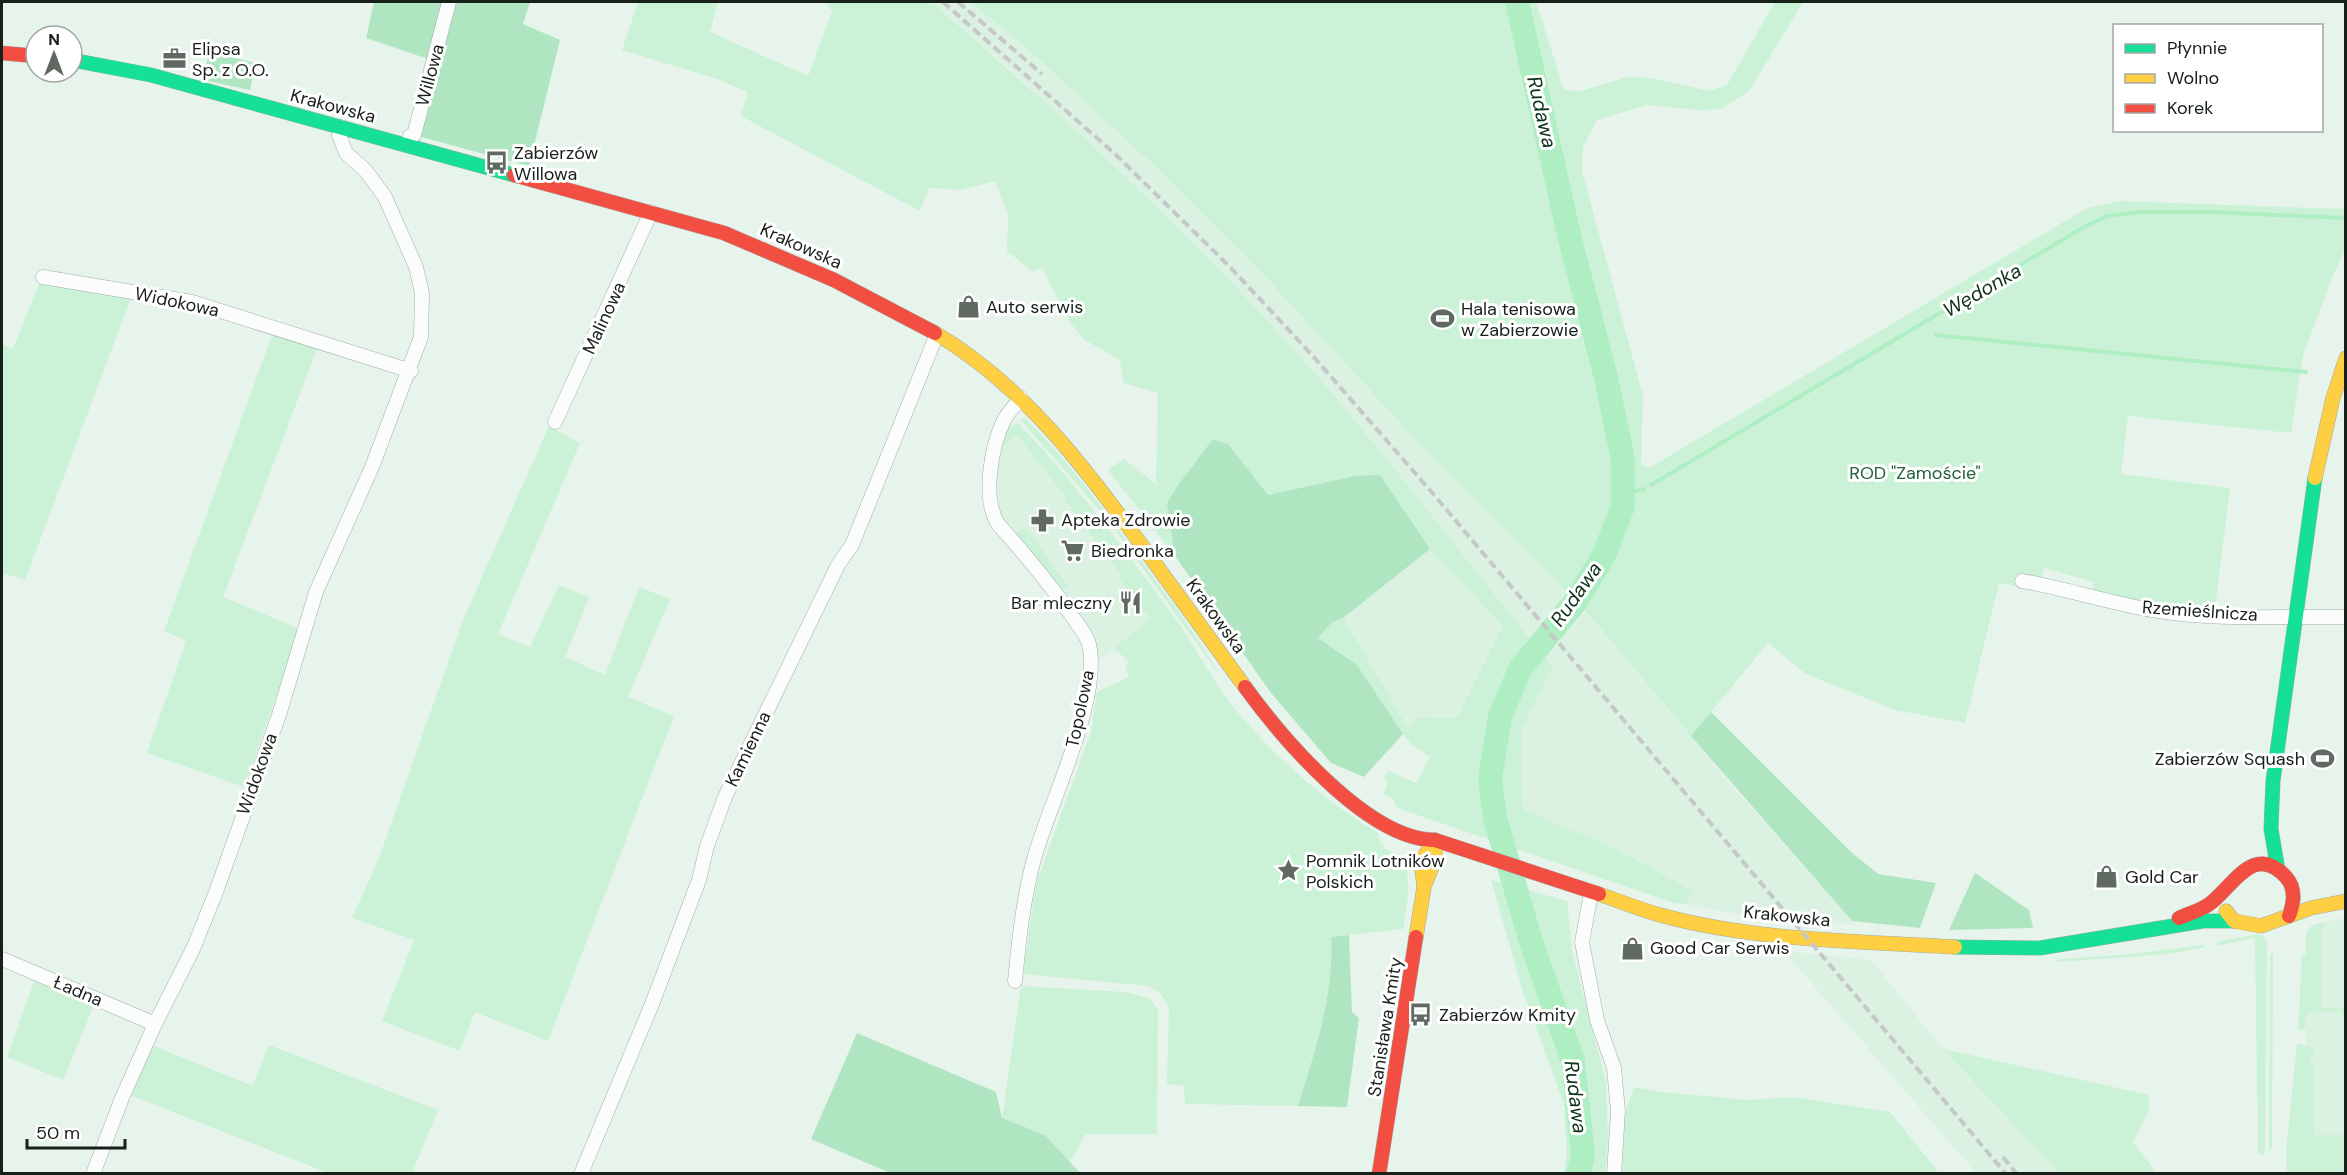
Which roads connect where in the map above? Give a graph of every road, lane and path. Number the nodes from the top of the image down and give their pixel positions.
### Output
1 (449, 2) edge
2 (2, 53) edge
3 (24, 55) edge
4 (84, 62) edge
5 (341, 127) junction
6 (408, 145) junction
7 (651, 212) junction
8 (43, 277) dead end
9 (937, 334) junction
10 (2346, 358) edge
11 (411, 370) junction
12 (1021, 398) junction
13 (555, 422) dead end
14 (2022, 581) dead end
15 (2296, 616) junction
16 (2346, 617) edge
17 (2270, 819) junction
18 (1435, 840) junction
19 (2247, 867) junction
20 (2278, 870) junction
21 (2288, 880) junction
22 (2225, 889) junction
23 (1591, 893) junction
24 (2346, 900) edge
25 (2286, 918) junction
26 (2234, 921) junction
27 (2146, 930) junction
28 (2, 959) edge
29 (1015, 981) dead end
30 (155, 1024) junction
31 (93, 1173) edge
32 (582, 1173) edge
33 (1379, 1173) edge
34 (1614, 1173) edge

1 - 6 street, Willowa
2 - 3 main road
4 - 5 main road, Krakowska
5 - 6 main road, Krakowska
5 - 11 street, Widokowa
6 - 7 main road, Krakowska
7 - 9 main road, Krakowska
7 - 13 street, Malinowa
8 - 11 street, Widokowa
9 - 12 main road, Krakowska
9 - 32 street, Kamienna
10 - 15 main road
11 - 30 street, Widokowa
12 - 18 main road, Krakowska
12 - 29 street, Topolowa
14 - 15 street, Rzemieślnicza
15 - 16 street, Rzemieślnicza
15 - 17 main road
17 - 19 main road
17 - 20 main road
18 - 23 main road, Krakowska
18 - 33 main road, Stanisława Kmity
19 - 20 main road
19 - 22 main road
20 - 21 main road
21 - 24 main road
21 - 25 main road
22 - 26 main road
22 - 27 main road, Krakowska
23 - 27 main road, Krakowska
23 - 34 street
24 - 25 main road
25 - 26 main road
26 - 27 main road, Krakowska
28 - 30 street, Ładna
30 - 31 street, Widokowa

